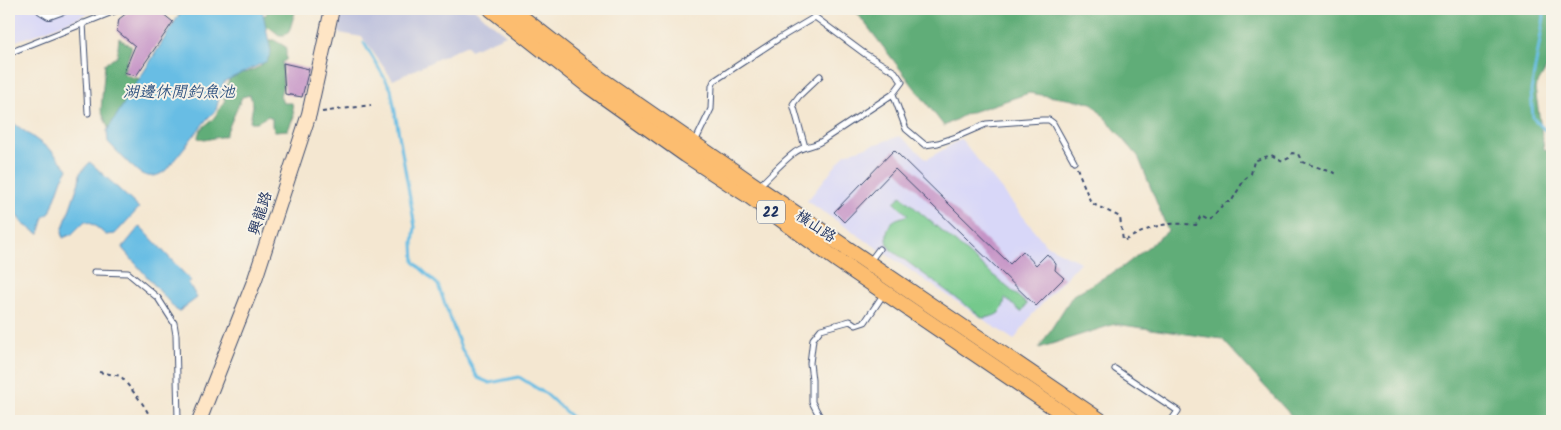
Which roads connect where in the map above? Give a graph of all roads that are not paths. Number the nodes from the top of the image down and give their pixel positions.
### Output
1 (41, 9) edge
2 (63, 9) edge
3 (120, 9) edge
4 (332, 9) edge
5 (491, 9) edge
6 (511, 9) edge
7 (811, 9) edge
8 (815, 17) junction
9 (83, 23) junction
10 (9, 53) edge
11 (820, 76) dead end
12 (894, 94) junction
13 (88, 113) dead end
14 (806, 147) junction
15 (690, 149) junction
16 (1074, 161) road end
17 (753, 192) junction
18 (879, 249) dead end
19 (869, 263) junction
20 (94, 272) dead end
21 (860, 276) junction
22 (885, 293) junction
23 (1115, 369) dead end
24 (178, 420) junction
25 (151, 421) edge
26 (195, 421) edge
27 (199, 421) edge
28 (822, 421) edge
29 (1074, 421) edge
30 (1101, 421) edge
31 (1171, 421) edge

1 - 2 street
3 - 9 lane
4 - 27 street, 興龍路
5 - 15 main road, 橫山路 / 22
6 - 15 main road, 橫山路 / 22
7 - 8 lane
8 - 12 lane
8 - 15 lane
9 - 10 lane
9 - 13 lane
11 - 14 lane
12 - 14 lane
12 - 16 lane
14 - 17 lane
15 - 17 main road, 橫山路 / 22
17 - 19 main road, 橫山路 / 22
17 - 21 main road, 橫山路 / 22
18 - 19 lane
19 - 21 lane
19 - 30 main road, 橫山路 / 22
20 - 24 lane
21 - 22 main road, 橫山路 / 22
22 - 28 lane
22 - 29 main road, 橫山路 / 22
23 - 31 lane
24 - 25 lane
24 - 26 lane

